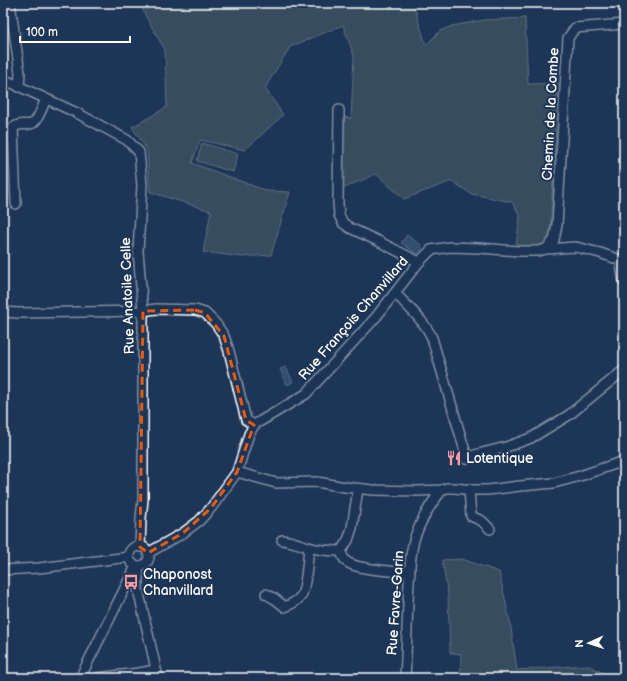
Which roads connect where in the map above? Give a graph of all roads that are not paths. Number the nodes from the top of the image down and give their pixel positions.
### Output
1 (10, 3) edge
2 (624, 24) edge
3 (3, 79) edge
4 (19, 87) junction
5 (46, 99) junction
6 (339, 110) dead end
7 (16, 204) dead end
8 (554, 240) junction
9 (576, 247) junction
10 (546, 249) junction
11 (622, 259) edge
12 (419, 262) junction
13 (624, 282) edge
14 (394, 294) junction
15 (143, 311) junction
16 (3, 312) edge
17 (624, 370) edge
18 (254, 425) junction
19 (624, 461) edge
20 (237, 472) junction
21 (358, 489) junction
22 (469, 489) junction
23 (442, 490) junction
24 (490, 529) dead end
25 (282, 540) dead end
26 (140, 547) junction
27 (309, 547) junction
28 (341, 551) junction
29 (148, 553) junction
30 (129, 557) junction
31 (138, 566) junction
32 (3, 570) edge
33 (410, 573) junction
34 (266, 594) dead end
35 (157, 674) edge
36 (80, 678) edge
37 (96, 678) edge
38 (405, 678) edge

1 - 4 street
2 - 8 street, Chemin de la Combe
3 - 4 street, Rue Anatoile Celle
4 - 5 street, Rue Anatoile Celle
5 - 7 street
5 - 15 street, Rue Anatoile Celle
6 - 12 street
8 - 9 street
8 - 10 street
9 - 10 street, Rue François Chanvillard
9 - 11 street, Rue François Chanvillard
10 - 12 street, Rue François Chanvillard
11 - 13 street
12 - 14 street, Rue François Chanvillard
14 - 17 street
14 - 18 street, Rue François Chanvillard
15 - 16 street
15 - 18 street
15 - 26 street, Rue Anatoile Celle
18 - 20 street
19 - 22 street
20 - 21 street
20 - 29 street
21 - 23 street
21 - 28 street
22 - 23 street
22 - 24 street
23 - 33 street, Rue Favre-Garin
25 - 27 street
26 - 29 street
26 - 30 street
27 - 28 street
27 - 34 street
28 - 33 street
29 - 31 street
30 - 31 street
30 - 32 street
31 - 35 street
31 - 36 street
33 - 38 street, Rue Favre-Garin
35 - 37 street

